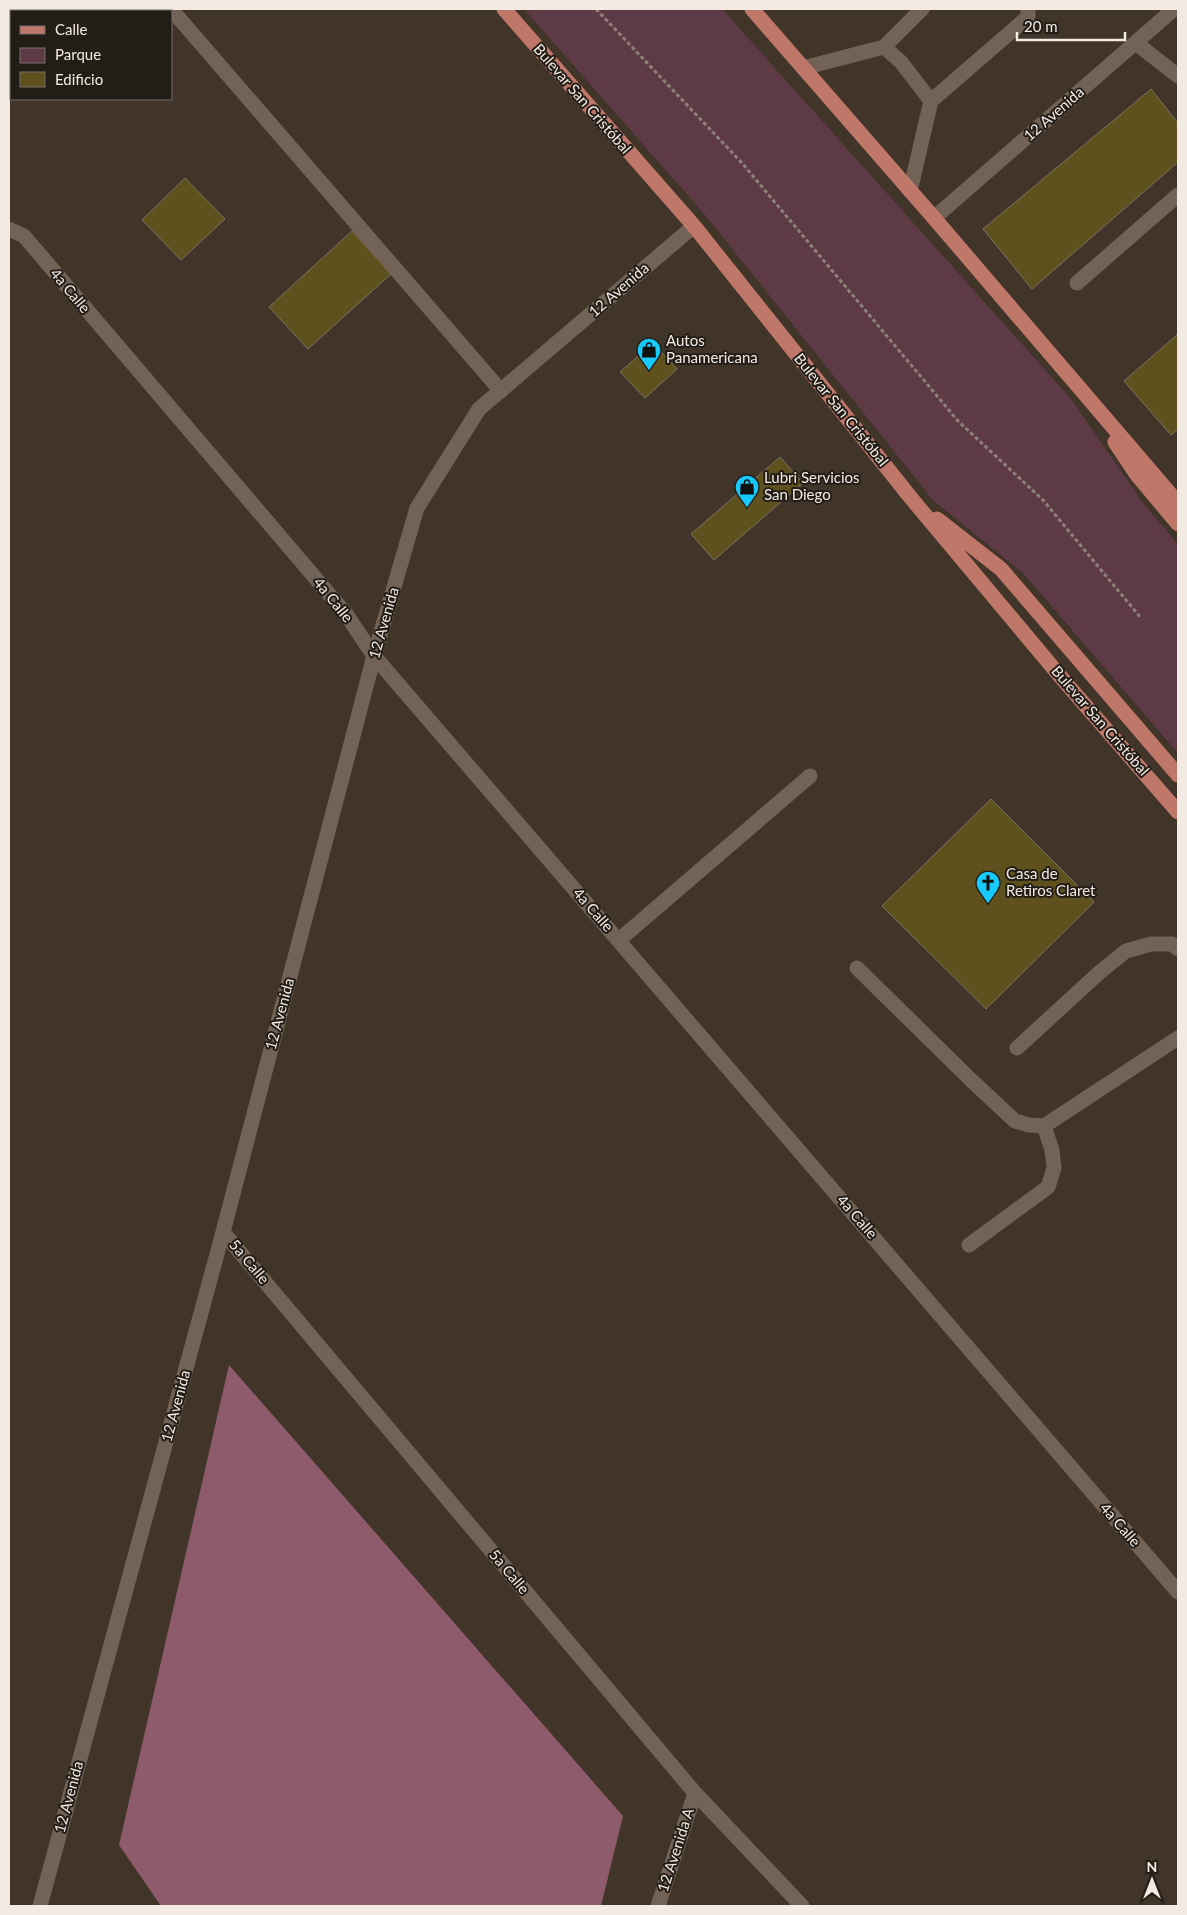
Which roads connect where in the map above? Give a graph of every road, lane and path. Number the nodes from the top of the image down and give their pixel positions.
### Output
1 (504, 9) edge
2 (596, 9) edge
3 (752, 9) edge
4 (922, 9) edge
5 (1028, 9) edge
6 (1174, 9) edge
7 (172, 10) edge
8 (1136, 43) junction
9 (884, 48) junction
10 (803, 68) junction
11 (1178, 76) edge
12 (931, 101) junction
13 (910, 191) junction
14 (1178, 195) edge
15 (934, 218) junction
16 (694, 226) junction
17 (9, 228) edge
18 (1077, 283) dead end
19 (1068, 375) junction
20 (501, 391) junction
21 (911, 498) junction
22 (1178, 503) edge
23 (1178, 524) edge
24 (1140, 618) dead end
25 (374, 656) junction
26 (1178, 775) edge
27 (810, 776) dead end
28 (1178, 812) edge
29 (619, 940) junction
30 (1178, 949) edge
31 (857, 968) dead end
32 (1178, 1038) edge
33 (1017, 1048) dead end
34 (1044, 1126) junction
35 (223, 1232) junction
36 (969, 1245) dead end
37 (1178, 1592) edge
38 (695, 1793) junction
39 (40, 1906) edge
40 (658, 1906) edge
41 (802, 1906) edge

1 - 16 main road, Bulevar San Cristóbal
2 - 24 path
3 - 10 main road
4 - 9 street
5 - 12 street
6 - 8 street, 12 Avenida
7 - 20 street
8 - 11 street
8 - 15 street, 12 Avenida
9 - 10 street
9 - 12 street
10 - 13 main road
12 - 13 street
13 - 15 main road
14 - 18 street
15 - 19 main road
16 - 20 street, 12 Avenida
16 - 21 main road, Bulevar San Cristóbal
17 - 25 street, 4a Calle
19 - 22 main road
19 - 23 main road
20 - 25 street, 12 Avenida
21 - 26 main road
21 - 28 main road, Bulevar San Cristóbal
25 - 29 street, 4a Calle
25 - 35 street, 12 Avenida
27 - 29 street
29 - 37 street, 4a Calle
30 - 33 street
31 - 34 street
32 - 34 street
34 - 36 street
35 - 38 street, 5a Calle
35 - 39 street, 12 Avenida
38 - 40 street, 12 Avenida A
38 - 41 street, 5a Calle

